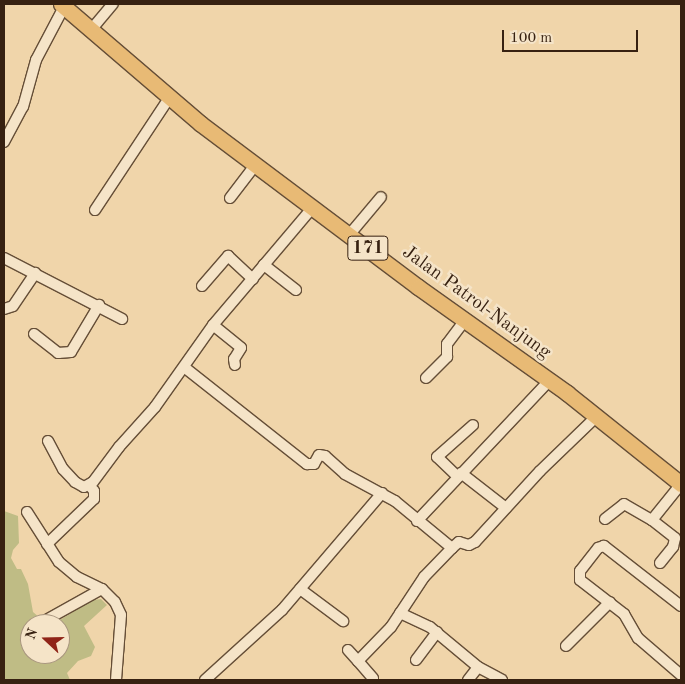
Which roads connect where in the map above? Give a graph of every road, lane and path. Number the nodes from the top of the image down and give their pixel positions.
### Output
1 (112, 4) edge
2 (63, 5) edge
3 (91, 30) junction
4 (169, 98) junction
5 (4, 142) edge
6 (256, 164) junction
7 (381, 197) dead end
8 (230, 198) dead end
9 (313, 207) junction
10 (94, 210) dead end
11 (350, 234) junction
12 (4, 258) edge
13 (264, 265) junction
14 (34, 273) junction
15 (253, 279) junction
16 (202, 286) dead end
17 (296, 290) dead end
18 (99, 305) junction
19 (4, 309) edge
20 (122, 320) dead end
21 (464, 320) junction
22 (213, 325) junction
23 (34, 334) dead end
24 (235, 365) dead end
25 (184, 367) junction
26 (426, 378) dead end
27 (549, 381) junction
28 (596, 417) junction
29 (473, 425) dead end
30 (48, 441) dead end
31 (460, 475) junction
32 (681, 484) edge
33 (89, 485) junction
34 (382, 493) junction
35 (506, 508) junction
36 (27, 512) dead end
37 (605, 519) dead end
38 (417, 520) junction
39 (652, 520) junction
40 (46, 544) junction
41 (452, 548) junction
42 (660, 563) dead end
43 (102, 589) junction
44 (300, 590) junction
45 (610, 602) junction
46 (681, 606) edge
47 (400, 613) junction
48 (57, 614) edge
49 (343, 621) dead end
50 (436, 632) junction
51 (566, 646) dead end
52 (348, 650) dead end
53 (416, 660) dead end
54 (358, 661) junction
55 (478, 666) junction
56 (681, 675) edge
57 (373, 678) dead end
58 (116, 680) edge
59 (205, 680) edge
60 (468, 680) edge
61 (502, 680) edge

1 - 3 street
2 - 3 main road, Jalan Patrol-Nanjung / 171
2 - 5 street
3 - 4 main road, Jalan Patrol-Nanjung / 171
4 - 6 main road, Jalan Patrol-Nanjung / 171
4 - 10 street
6 - 8 street
6 - 9 main road, Jalan Patrol-Nanjung / 171
7 - 11 street
9 - 11 main road, Jalan Patrol-Nanjung / 171
9 - 13 street
11 - 21 main road, Jalan Patrol-Nanjung / 171
12 - 14 street
13 - 15 street
13 - 17 street
14 - 18 street
14 - 19 street
15 - 16 street
15 - 22 street
18 - 20 street
18 - 23 street
21 - 26 street
21 - 27 main road, Jalan Patrol-Nanjung / 171
22 - 24 street
22 - 25 street
25 - 33 street
25 - 34 street
27 - 28 main road, Jalan Patrol-Nanjung / 171
27 - 31 street
28 - 32 main road, Jalan Patrol-Nanjung / 171
28 - 35 street
29 - 31 street
30 - 33 street
31 - 35 street
31 - 38 street
32 - 39 street
33 - 40 street
34 - 38 street
34 - 44 street
35 - 41 street
36 - 40 street
37 - 39 street
38 - 41 street
39 - 42 street
40 - 43 street
41 - 47 street
43 - 48 street
43 - 58 street
44 - 49 street
44 - 59 street
45 - 46 street
45 - 51 street
45 - 56 street
47 - 50 street
47 - 54 street
50 - 53 street
50 - 55 street
52 - 54 street
54 - 57 street
55 - 60 street
55 - 61 street

